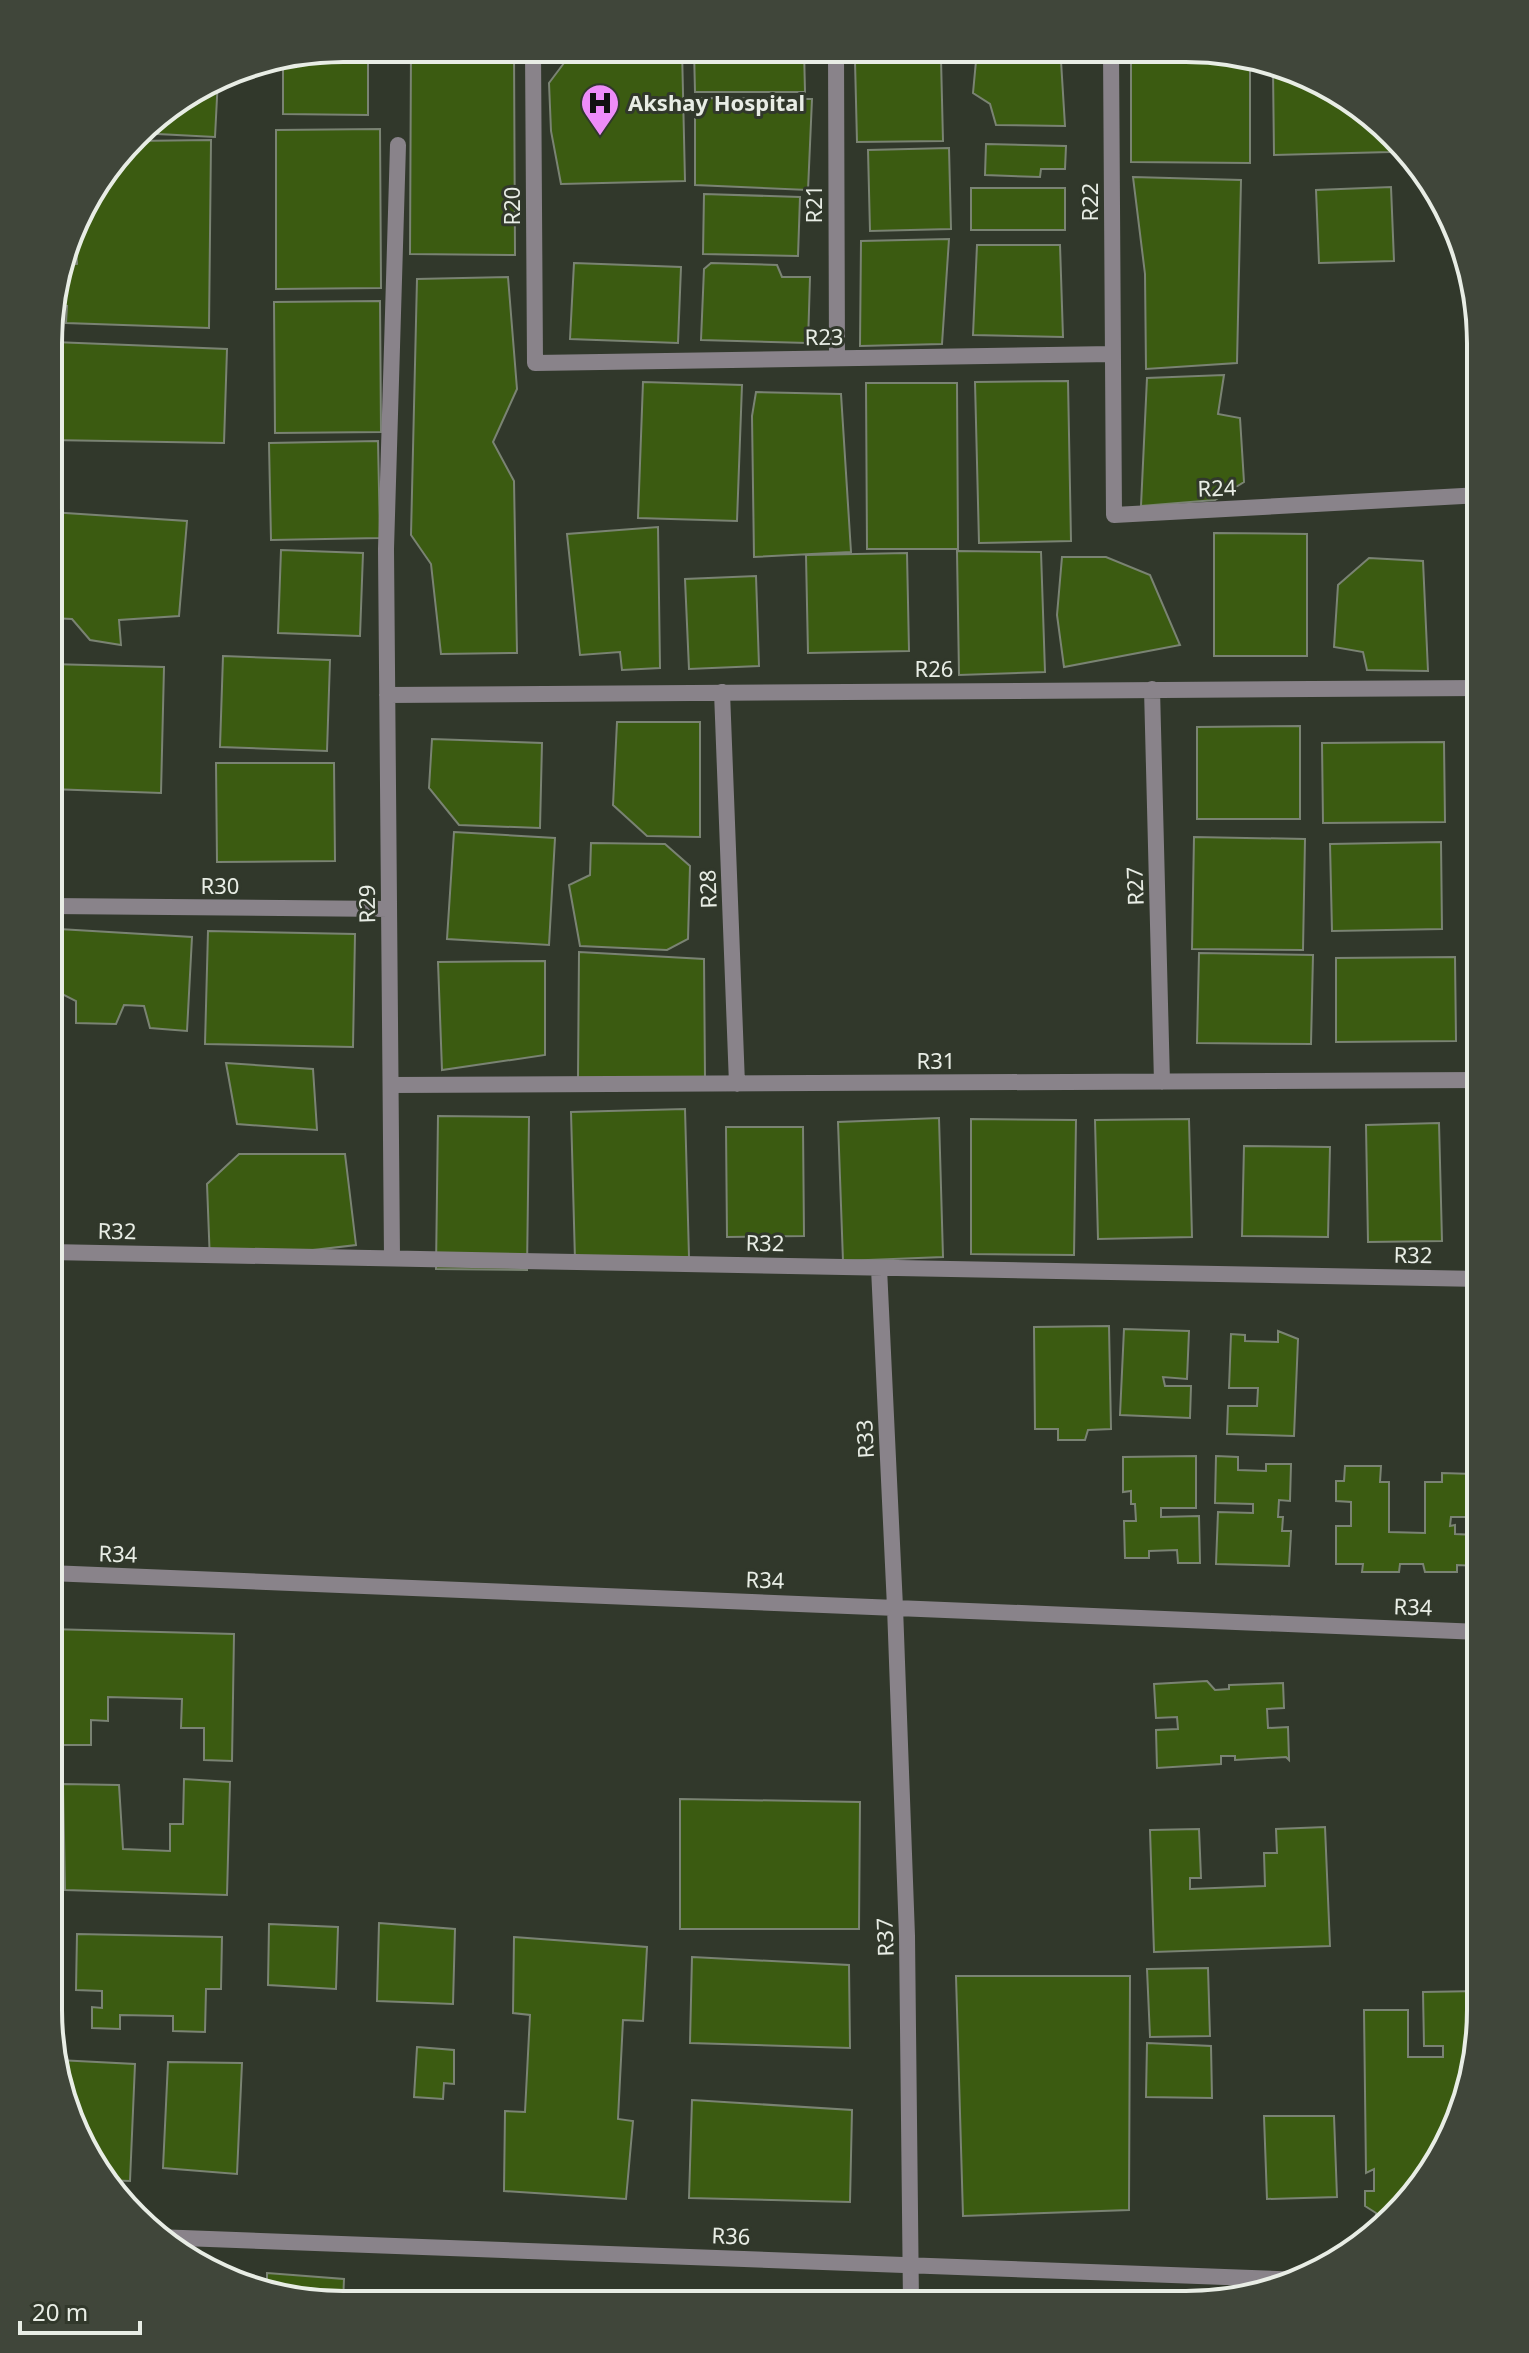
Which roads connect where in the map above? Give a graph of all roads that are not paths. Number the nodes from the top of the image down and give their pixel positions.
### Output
1 (836, 62) edge
2 (1111, 62) edge
3 (533, 63) edge
4 (398, 145) dead end
5 (1113, 354) junction
6 (837, 358) junction
7 (535, 363) joint
8 (1467, 496) edge
9 (1467, 688) edge
10 (1152, 689) junction
11 (722, 692) junction
12 (387, 695) junction
13 (62, 906) edge
14 (389, 909) junction
15 (1467, 1080) edge
16 (1162, 1082) junction
17 (737, 1084) junction
18 (391, 1085) junction
19 (62, 1252) edge
20 (392, 1258) junction
21 (879, 1268) junction
22 (1466, 1279) edge
23 (62, 1574) edge
24 (895, 1607) junction
25 (1466, 1631) edge
26 (179, 2238) edge
27 (913, 2265) junction
28 (1267, 2279) edge
29 (912, 2291) edge

1 - 6 street, R21
2 - 5 street, R22
3 - 7 street, R20
4 - 12 street, R29
5 - 6 street, R23
5 - 8 street, R24
6 - 7 street, R23
9 - 10 street, R26
10 - 11 street, R26
10 - 16 street, R27
11 - 12 street, R26
11 - 17 street, R28
12 - 14 street, R29
13 - 14 street, R30
14 - 18 street, R29
15 - 16 street, R31
16 - 17 street, R31
17 - 18 street, R31
18 - 20 street, R29
19 - 20 street, R32
20 - 21 street, R32
21 - 22 street, R32
21 - 24 street, R33
23 - 24 street, R34
24 - 25 street, R34
24 - 27 street, R37
26 - 27 street, R36
27 - 28 street, R36
27 - 29 street, R37

